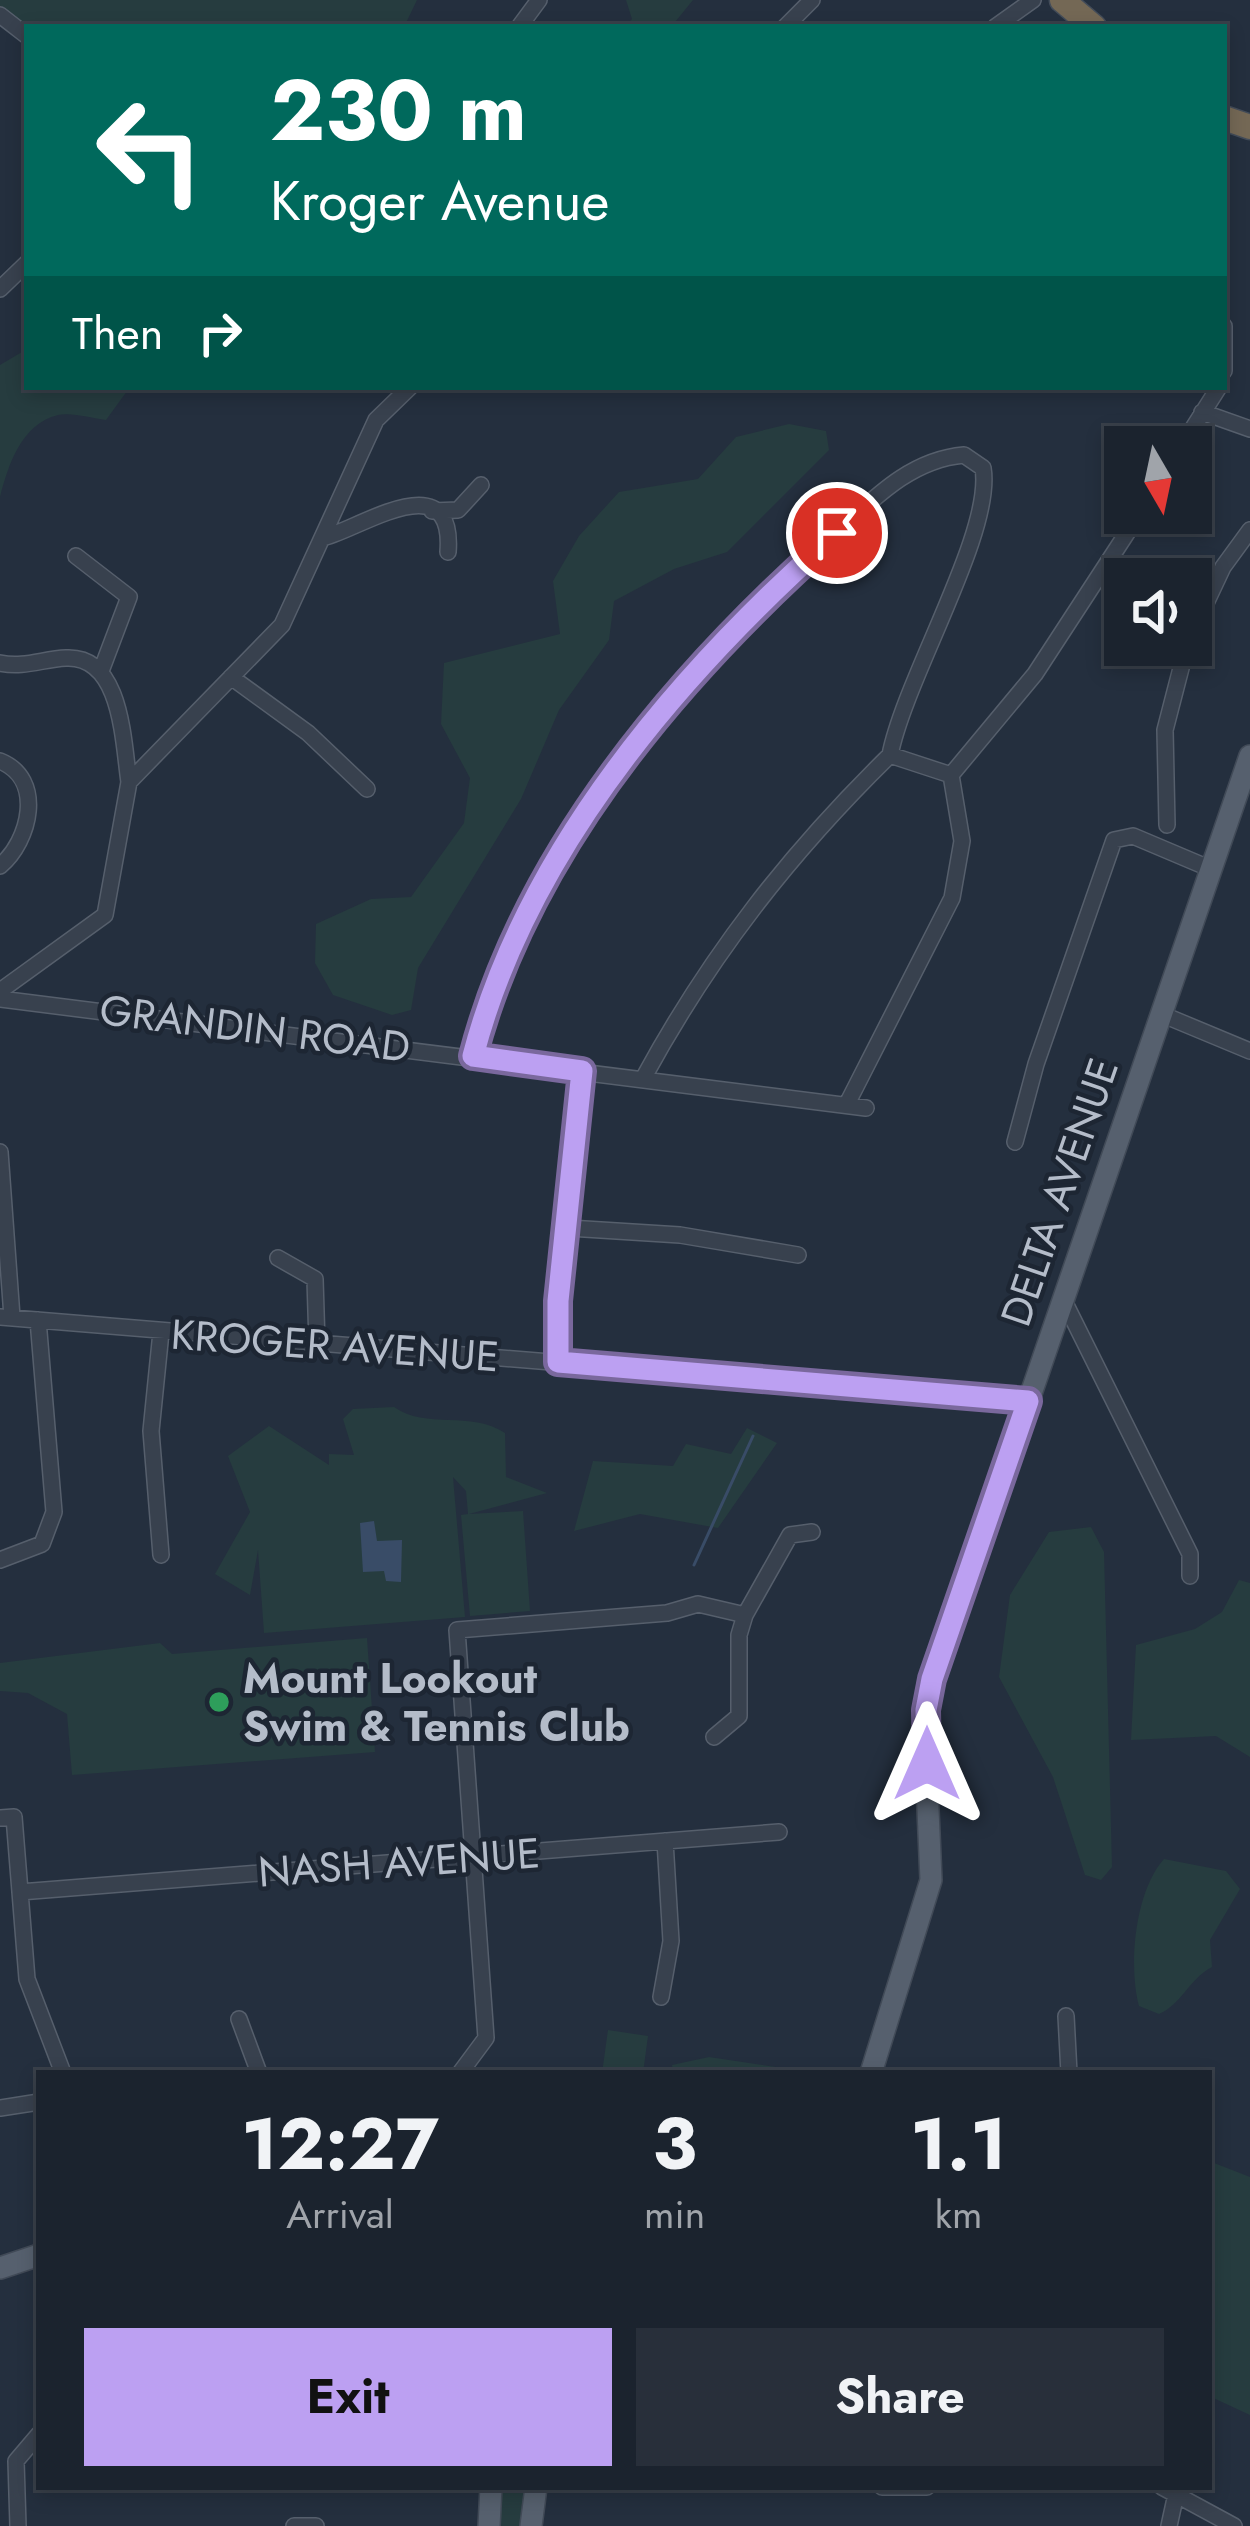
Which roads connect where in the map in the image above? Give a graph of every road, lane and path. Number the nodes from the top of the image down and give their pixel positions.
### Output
1 (812, 0) edge
2 (1033, 0) edge
3 (1043, 0) edge
4 (1062, 0) edge
5 (0, 15) edge
6 (788, 24) edge
7 (998, 24) edge
8 (1070, 24) edge
9 (1090, 24) edge
10 (24, 34) edge
11 (24, 266) edge
12 (0, 289) edge
13 (407, 390) edge
14 (1217, 390) edge
15 (1202, 412) junction
16 (1194, 426) edge
17 (1250, 429) edge
18 (481, 485) dead end
19 (432, 511) junction
20 (1250, 530) edge
21 (1125, 534) edge
22 (322, 538) junction
23 (448, 552) dead end
24 (76, 556) dead end
25 (1212, 590) edge
26 (0, 663) edge
27 (1182, 666) edge
28 (101, 671) junction
29 (231, 677) junction
30 (890, 755) junction
31 (1250, 756) edge
32 (0, 761) edge
33 (951, 775) junction
34 (129, 782) junction
35 (367, 789) dead end
36 (1167, 825) dead end
37 (0, 866) edge
38 (1211, 868) junction
39 (0, 995) edge
40 (1161, 1014) junction
41 (1250, 1051) edge
42 (473, 1056) junction
43 (582, 1071) junction
44 (644, 1077) junction
45 (848, 1102) junction
46 (866, 1108) dead end
47 (1015, 1142) dead end
48 (0, 1152) edge
49 (569, 1228) junction
50 (798, 1255) dead end
51 (278, 1258) dead end
52 (1063, 1299) junction
53 (6, 1317) edge
54 (38, 1320) junction
55 (161, 1332) junction
56 (317, 1344) junction
57 (558, 1362) junction
58 (1028, 1401) junction
59 (812, 1532) dead end
60 (161, 1555) dead end
61 (0, 1560) edge
62 (1190, 1576) dead end
63 (745, 1615) junction
64 (714, 1737) dead end
65 (7, 1817) edge
66 (779, 1832) dead end
67 (665, 1841) junction
68 (474, 1857) junction
69 (20, 1892) junction
70 (661, 1997) dead end
71 (1066, 2016) dead end
72 (239, 2019) dead end
73 (62, 2070) edge
74 (259, 2070) edge
75 (462, 2070) edge
76 (872, 2070) edge
77 (1069, 2070) edge
78 (36, 2102) edge
79 (0, 2108) edge
80 (36, 2256) edge
81 (0, 2268) edge
82 (36, 2438) edge
83 (491, 2490) edge
84 (532, 2491) edge
85 (1169, 2491) edge
86 (18, 2526) edge
87 (294, 2526) edge
88 (316, 2526) edge
89 (489, 2526) edge
90 (531, 2526) edge
91 (1169, 2526) edge
92 (1234, 2526) edge

1 - 6 street
2 - 7 street
3 - 8 highway
4 - 9 highway
5 - 10 street
11 - 12 street
13 - 22 street
14 - 15 street
15 - 16 street
15 - 17 street
18 - 19 street
19 - 22 street
19 - 23 street
20 - 25 street
21 - 33 street
22 - 29 street
24 - 28 street
26 - 28 street
27 - 36 street
28 - 34 street
29 - 34 street
29 - 35 street
30 - 33 street
30 - 42 street
30 - 44 street
31 - 38 main road, DELTA AVENUE
32 - 37 street
33 - 45 street
34 - 39 street
38 - 40 main road, DELTA AVENUE
38 - 47 street
39 - 42 street, GRANDIN ROAD
40 - 41 street
40 - 52 main road, DELTA AVENUE
42 - 43 street, GRANDIN ROAD
43 - 44 street, GRANDIN ROAD
43 - 49 street
44 - 45 street, GRANDIN ROAD
45 - 46 street, GRANDIN ROAD
48 - 53 street
49 - 50 street
49 - 57 street
51 - 56 street
52 - 58 main road, DELTA AVENUE
52 - 62 street
53 - 54 street, KROGER AVENUE
54 - 55 street, KROGER AVENUE
54 - 61 street
55 - 56 street, KROGER AVENUE
55 - 60 street
56 - 57 street, KROGER AVENUE
57 - 58 street, KROGER AVENUE
58 - 76 main road, DELTA AVENUE
59 - 63 street
63 - 64 street
63 - 68 street
65 - 69 street
66 - 67 street, NASH AVENUE
67 - 68 street, NASH AVENUE
67 - 70 street
68 - 69 street, NASH AVENUE
68 - 75 street
69 - 73 street
71 - 77 street
72 - 74 street
78 - 79 street
80 - 81 main road
82 - 86 street
83 - 89 main road
84 - 90 main road
85 - 91 street
85 - 92 street
87 - 88 street

